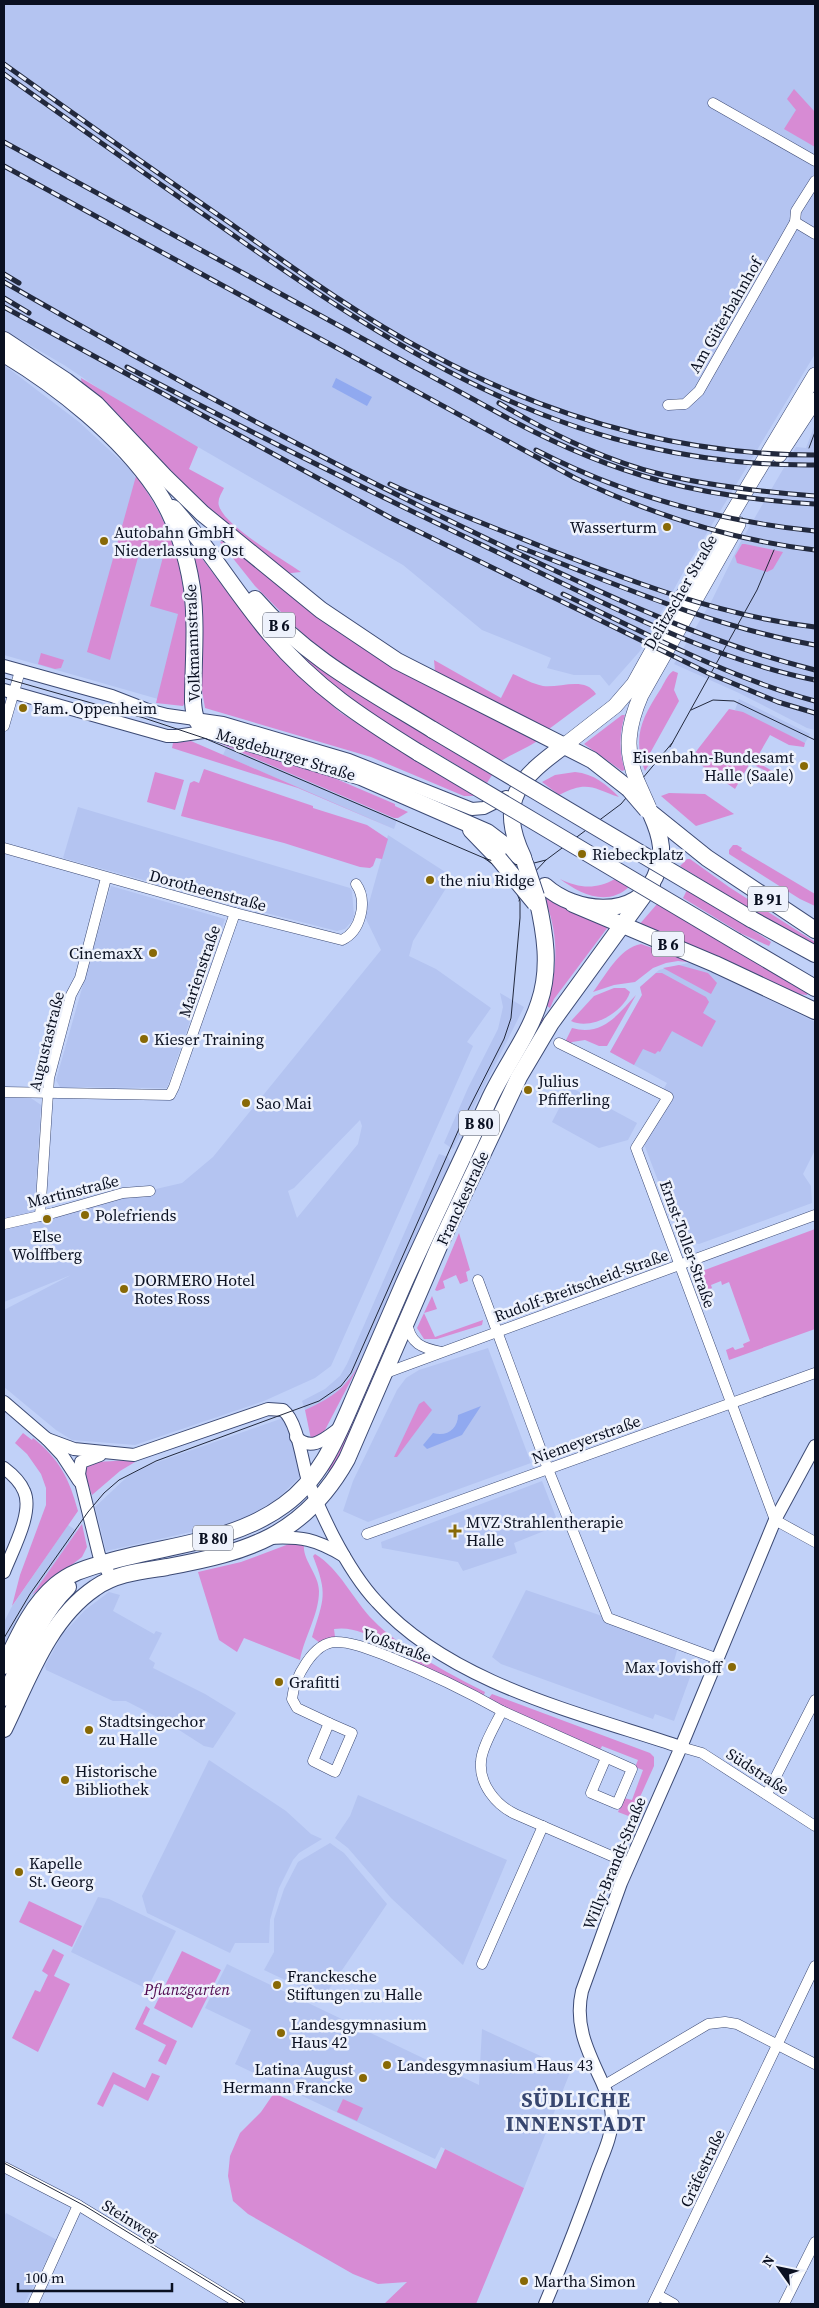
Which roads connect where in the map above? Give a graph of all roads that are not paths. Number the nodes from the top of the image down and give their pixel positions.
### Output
1 (713, 103) dead end
2 (815, 161) edge
3 (815, 180) edge
4 (795, 222) junction
5 (815, 234) edge
6 (4, 340) edge
7 (4, 354) edge
8 (815, 374) edge
9 (815, 400) edge
10 (668, 405) dead end
11 (161, 483) junction
12 (4, 666) edge
13 (20, 671) junction
14 (9, 691) edge
15 (195, 719) junction
16 (4, 726) edge
17 (210, 731) junction
18 (566, 745) junction
19 (633, 785) junction
20 (516, 791) junction
21 (649, 810) junction
22 (458, 818) junction
23 (4, 848) edge
24 (525, 862) junction
25 (106, 878) junction
26 (356, 884) dead end
27 (652, 884) junction
28 (539, 900) junction
29 (573, 904) junction
30 (235, 913) junction
31 (622, 926) junction
32 (814, 928) edge
33 (815, 954) edge
34 (815, 988) edge
35 (815, 1011) edge
36 (559, 1043) dead end
37 (4, 1092) edge
38 (47, 1092) junction
39 (150, 1192) dead end
40 (815, 1215) edge
41 (40, 1216) junction
42 (4, 1224) edge
43 (680, 1266) junction
44 (478, 1280) dead end
45 (408, 1315) junction
46 (496, 1331) junction
47 (442, 1352) junction
48 (815, 1373) edge
49 (382, 1374) junction
50 (4, 1402) edge
51 (730, 1403) junction
52 (341, 1427) junction
53 (296, 1437) junction
54 (47, 1439) junction
55 (815, 1446) edge
56 (105, 1454) junction
57 (4, 1468) edge
58 (548, 1469) junction
59 (80, 1481) junction
60 (309, 1482) junction
61 (317, 1503) junction
62 (775, 1520) junction
63 (367, 1534) dead end
64 (268, 1538) junction
65 (815, 1542) edge
66 (344, 1556) junction
67 (102, 1564) junction
68 (4, 1572) edge
69 (111, 1578) junction
70 (45, 1618) junction
71 (718, 1659) junction
72 (11, 1668) edge
73 (4, 1698) edge
74 (815, 1700) edge
75 (502, 1711) junction
76 (329, 1723) junction
77 (4, 1729) edge
78 (681, 1747) junction
79 (606, 1758) junction
80 (767, 1794) junction
81 (543, 1826) junction
82 (815, 1826) edge
83 (630, 1864) junction
84 (482, 1964) dead end
85 (815, 1966) edge
86 (777, 2044) junction
87 (815, 2064) edge
88 (603, 2086) junction
89 (4, 2167) edge
90 (78, 2204) junction
91 (815, 2242) edge
92 (658, 2295) junction
93 (33, 2304) edge
94 (240, 2304) edge
95 (546, 2304) edge
96 (653, 2304) edge
97 (674, 2304) edge
98 (784, 2304) edge

1 - 2 street
3 - 4 street, Am Güterbahnhof
4 - 5 street
4 - 10 street, Am Güterbahnhof
6 - 11 main road, Volkmannstraße / B 6
7 - 11 main road, Volkmannstraße / B 6
8 - 18 main road, Delitzscher Straße
9 - 19 main road, Delitzscher Straße
11 - 15 main road, Volkmannstraße / B 6
11 - 18 main road
11 - 33 main road, B 6, bridge
11 - 34 main road, bridge
12 - 13 street, Magdeburger Straße
13 - 14 street
13 - 15 street, Magdeburger Straße
14 - 16 street
14 - 17 street, Magdeburger Straße
15 - 17 main road, Volkmannstraße
15 - 20 street, Magdeburger Straße
17 - 22 main road, Magdeburger Straße
18 - 19 main road, B 80
18 - 20 main road, B 80
19 - 21 main road, B 80, bridge
20 - 24 main road, B 80
21 - 27 main road, B 80
21 - 32 main road, B 91
22 - 24 main road, Magdeburger Straße
22 - 28 main road, bridge
23 - 25 street, Dorotheenstraße
24 - 28 main road, Franckestraße / B 80, bridge
25 - 30 street, Dorotheenstraße
25 - 38 street, Augustastraße
26 - 30 street, Dorotheenstraße
27 - 29 main road
27 - 31 main road, Franckestraße / B 80
28 - 29 main road, B 6
28 - 52 main road, Franckestraße / B 80
29 - 31 main road, B 6
30 - 38 street, Marienstraße
31 - 35 main road, B 6
31 - 45 main road, Franckestraße / B 80
36 - 43 street, Ernst-Toller-Straße
37 - 38 street
38 - 41 street, Augustastraße
39 - 41 street, Martinstraße
40 - 43 street, Rudolf-Breitscheid-Straße
41 - 42 street, Martinstraße
43 - 46 street, Rudolf-Breitscheid-Straße
43 - 51 street, Ernst-Toller-Straße
44 - 46 street
45 - 47 street
45 - 49 main road, Franckestraße / B 80
46 - 47 street, Rudolf-Breitscheid-Straße
46 - 58 street
47 - 49 street, Rudolf-Breitscheid-Straße
48 - 51 street, Niemeyerstraße
49 - 61 main road, Franckestraße / B 80
50 - 54 street
51 - 58 street, Niemeyerstraße
51 - 62 street, Ernst-Toller-Straße
52 - 53 street
52 - 60 main road, Franckestraße / B 80
53 - 56 street
53 - 60 street
54 - 56 street
54 - 59 street
55 - 62 street, Willy-Brandt-Straße
56 - 59 street
57 - 68 street
58 - 63 street, Niemeyerstraße
58 - 71 street
59 - 67 street
60 - 61 street
60 - 67 main road, Franckestraße / B 80
61 - 64 main road, Franckestraße / B 80
61 - 66 street
62 - 65 street
62 - 71 street, Willy-Brandt-Straße
64 - 66 street
64 - 69 main road, Franckestraße / B 80
66 - 78 street
67 - 69 street
67 - 70 main road
67 - 72 main road, B 80
69 - 70 main road
69 - 77 main road, Franckestraße / B 80
70 - 72 main road
71 - 78 street, Willy-Brandt-Straße
72 - 73 main road
74 - 80 street
75 - 76 street, Voßstraße
75 - 79 street, Voßstraße
75 - 81 street
76 - 76 street, Voßstraße
78 - 80 street, Südstraße
78 - 83 street, Willy-Brandt-Straße
79 - 79 street, Voßstraße
80 - 82 street, Südstraße
81 - 83 street
81 - 84 street
83 - 88 street, Willy-Brandt-Straße
85 - 86 street, Gräfestraße
86 - 87 street
86 - 88 street
86 - 92 street, Gräfestraße
88 - 95 street, Willy-Brandt-Straße
89 - 90 street, Steinweg
90 - 93 street
90 - 94 street, Steinweg
91 - 98 street
92 - 96 street, Gräfestraße
92 - 97 street

